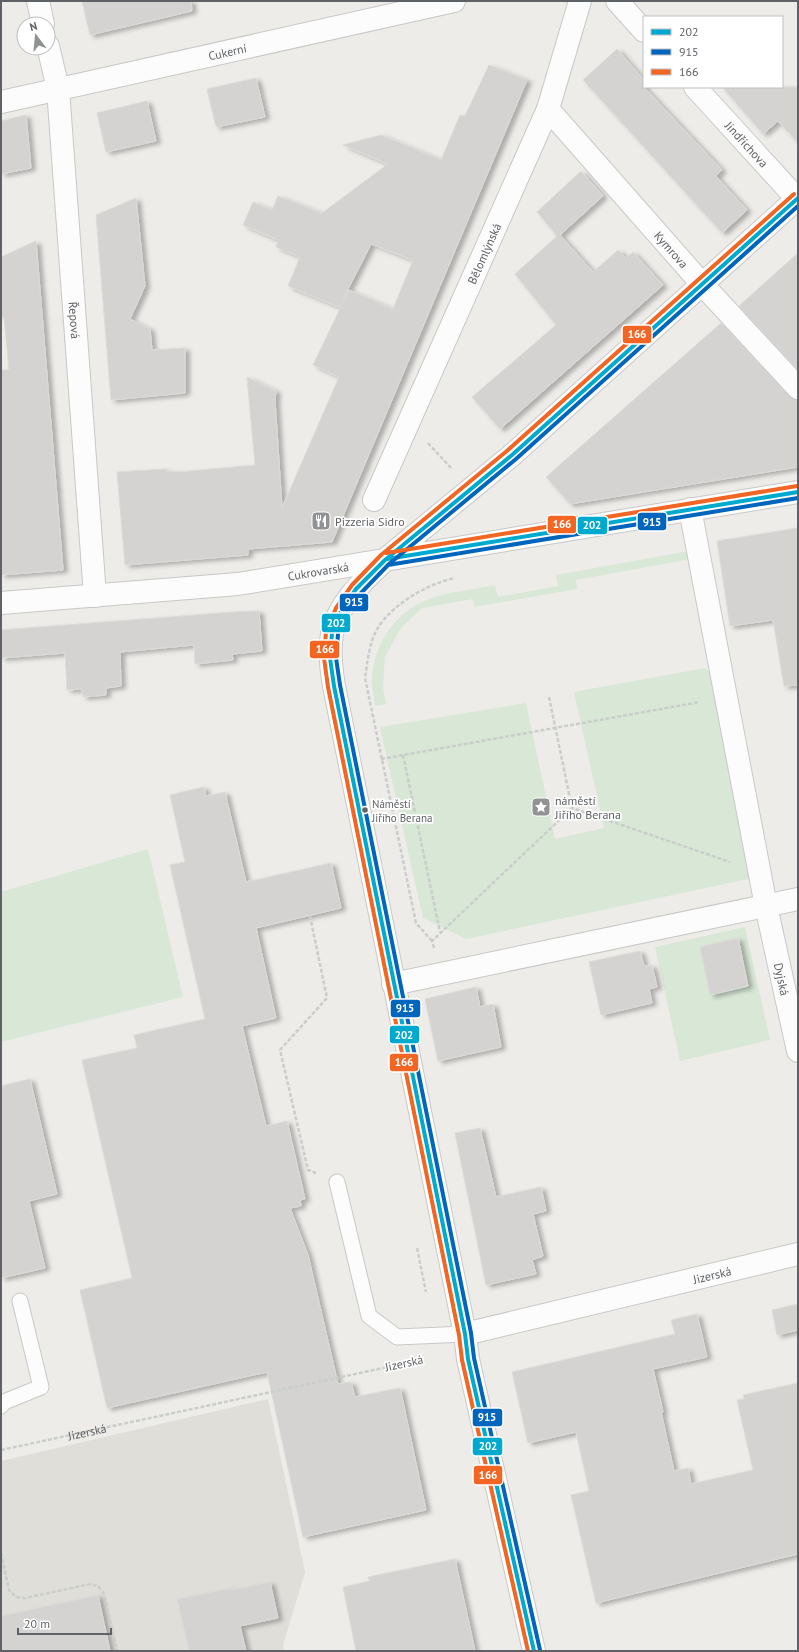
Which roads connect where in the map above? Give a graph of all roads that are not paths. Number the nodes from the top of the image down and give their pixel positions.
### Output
1 (38, 1) edge
2 (454, 1) edge
3 (580, 1) edge
4 (617, 1) edge
5 (41, 16) edge
6 (643, 30) edge
7 (50, 56) edge
8 (696, 88) edge
9 (58, 89) junction
10 (1, 102) edge
11 (548, 109) junction
12 (798, 199) edge
13 (702, 284) junction
14 (798, 388) edge
15 (798, 492) edge
16 (374, 500) dead end
17 (690, 509) junction
18 (385, 560) junction
19 (95, 596) junction
20 (1, 603) edge
21 (798, 899) edge
22 (766, 906) junction
23 (394, 984) junction
24 (798, 1051) edge
25 (337, 1182) road end
26 (798, 1254) edge
27 (20, 1301) dead end
28 (465, 1334) junction
29 (1, 1406) edge
30 (534, 1651) edge

1 - 5 street
2 - 9 street, Cukerní
3 - 11 street, Bělomlýnská
4 - 6 street
7 - 9 street, Řepová
8 - 12 street, Jindřichova
9 - 10 street, Cukerní
9 - 19 street, Řepová
11 - 13 street, Kymrova
11 - 16 street, Bělomlýnská
12 - 13 street
13 - 14 street, Kymrova
13 - 18 street
15 - 17 street, Cukrovarská
17 - 18 street, Cukrovarská
17 - 22 street
18 - 19 street, Cukrovarská
18 - 23 street
19 - 20 street, Cukrovarská
21 - 22 street
22 - 23 street
22 - 24 street, Dyjská
23 - 28 street
25 - 28 lane
26 - 28 street, Jizerská
27 - 29 lane
28 - 30 street

